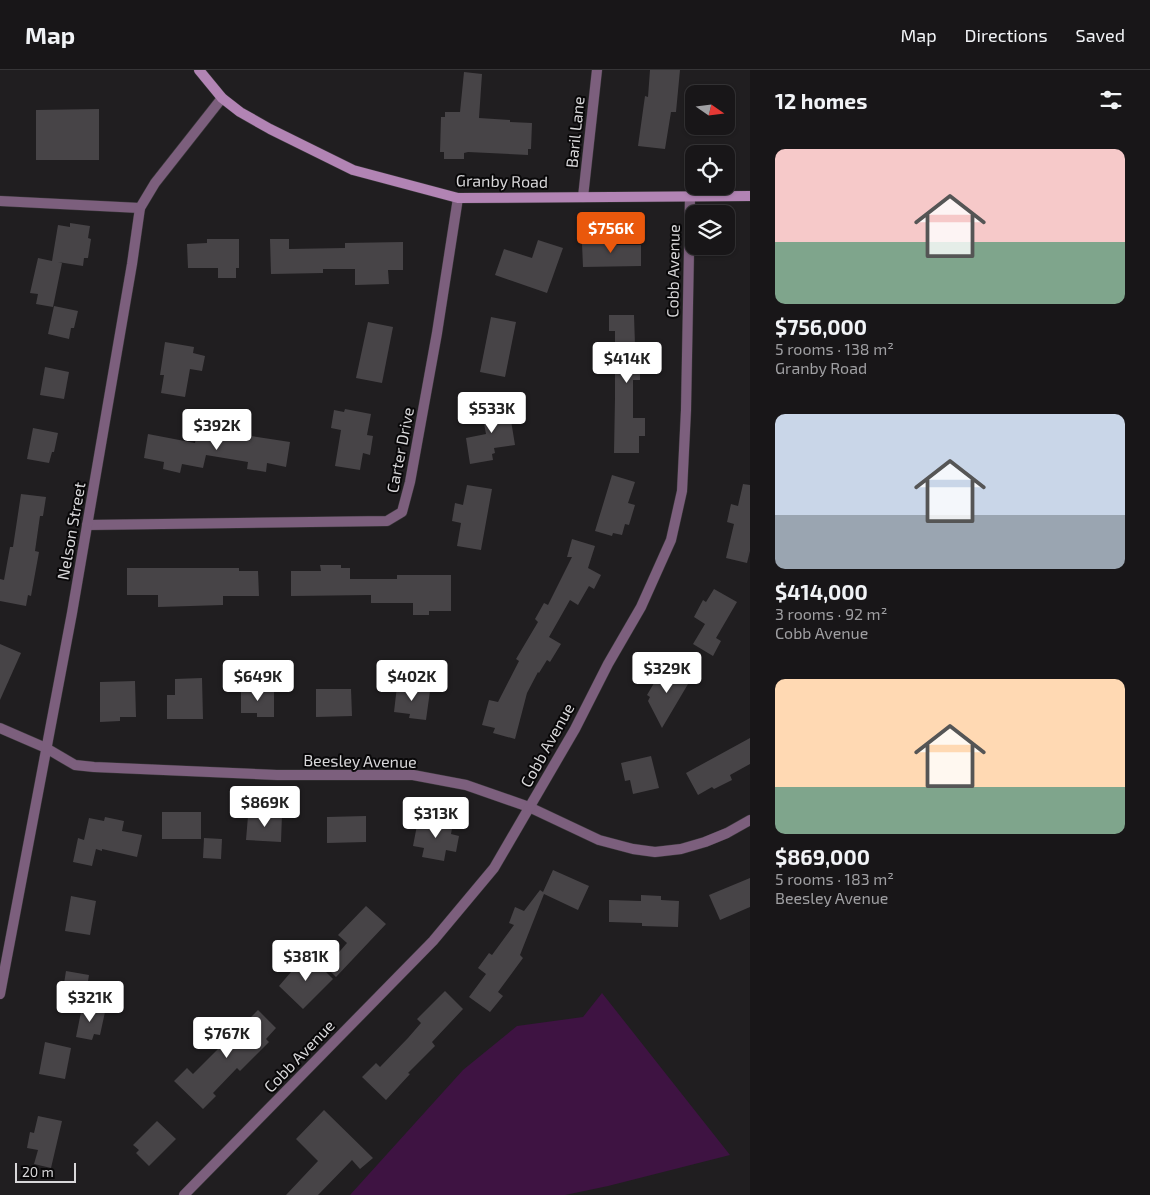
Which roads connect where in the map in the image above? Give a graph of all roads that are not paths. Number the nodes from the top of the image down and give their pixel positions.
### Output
1 (199, 70) edge
2 (597, 70) edge
3 (222, 98) junction
4 (750, 196) edge
5 (583, 197) junction
6 (690, 197) junction
7 (458, 198) junction
8 (0, 201) edge
9 (140, 208) junction
10 (87, 524) junction
11 (0, 728) edge
12 (46, 748) junction
13 (529, 808) junction
14 (750, 820) edge
15 (0, 993) edge
16 (184, 1195) edge

1 - 3 main road, Granby Road
2 - 5 street, Baril Lane
3 - 7 main road, Granby Road
3 - 9 street, Nelson Street
4 - 6 main road, Granby Road
5 - 6 main road, Granby Road
5 - 7 main road, Granby Road
6 - 13 street, Cobb Avenue
7 - 10 street, Carter Drive
8 - 9 street
9 - 10 street, Nelson Street
10 - 12 street, Nelson Street
11 - 12 street, Beesley Avenue
12 - 13 street, Beesley Avenue
12 - 15 street, Nelson Street
13 - 14 street, Beesley Avenue
13 - 16 street, Cobb Avenue

